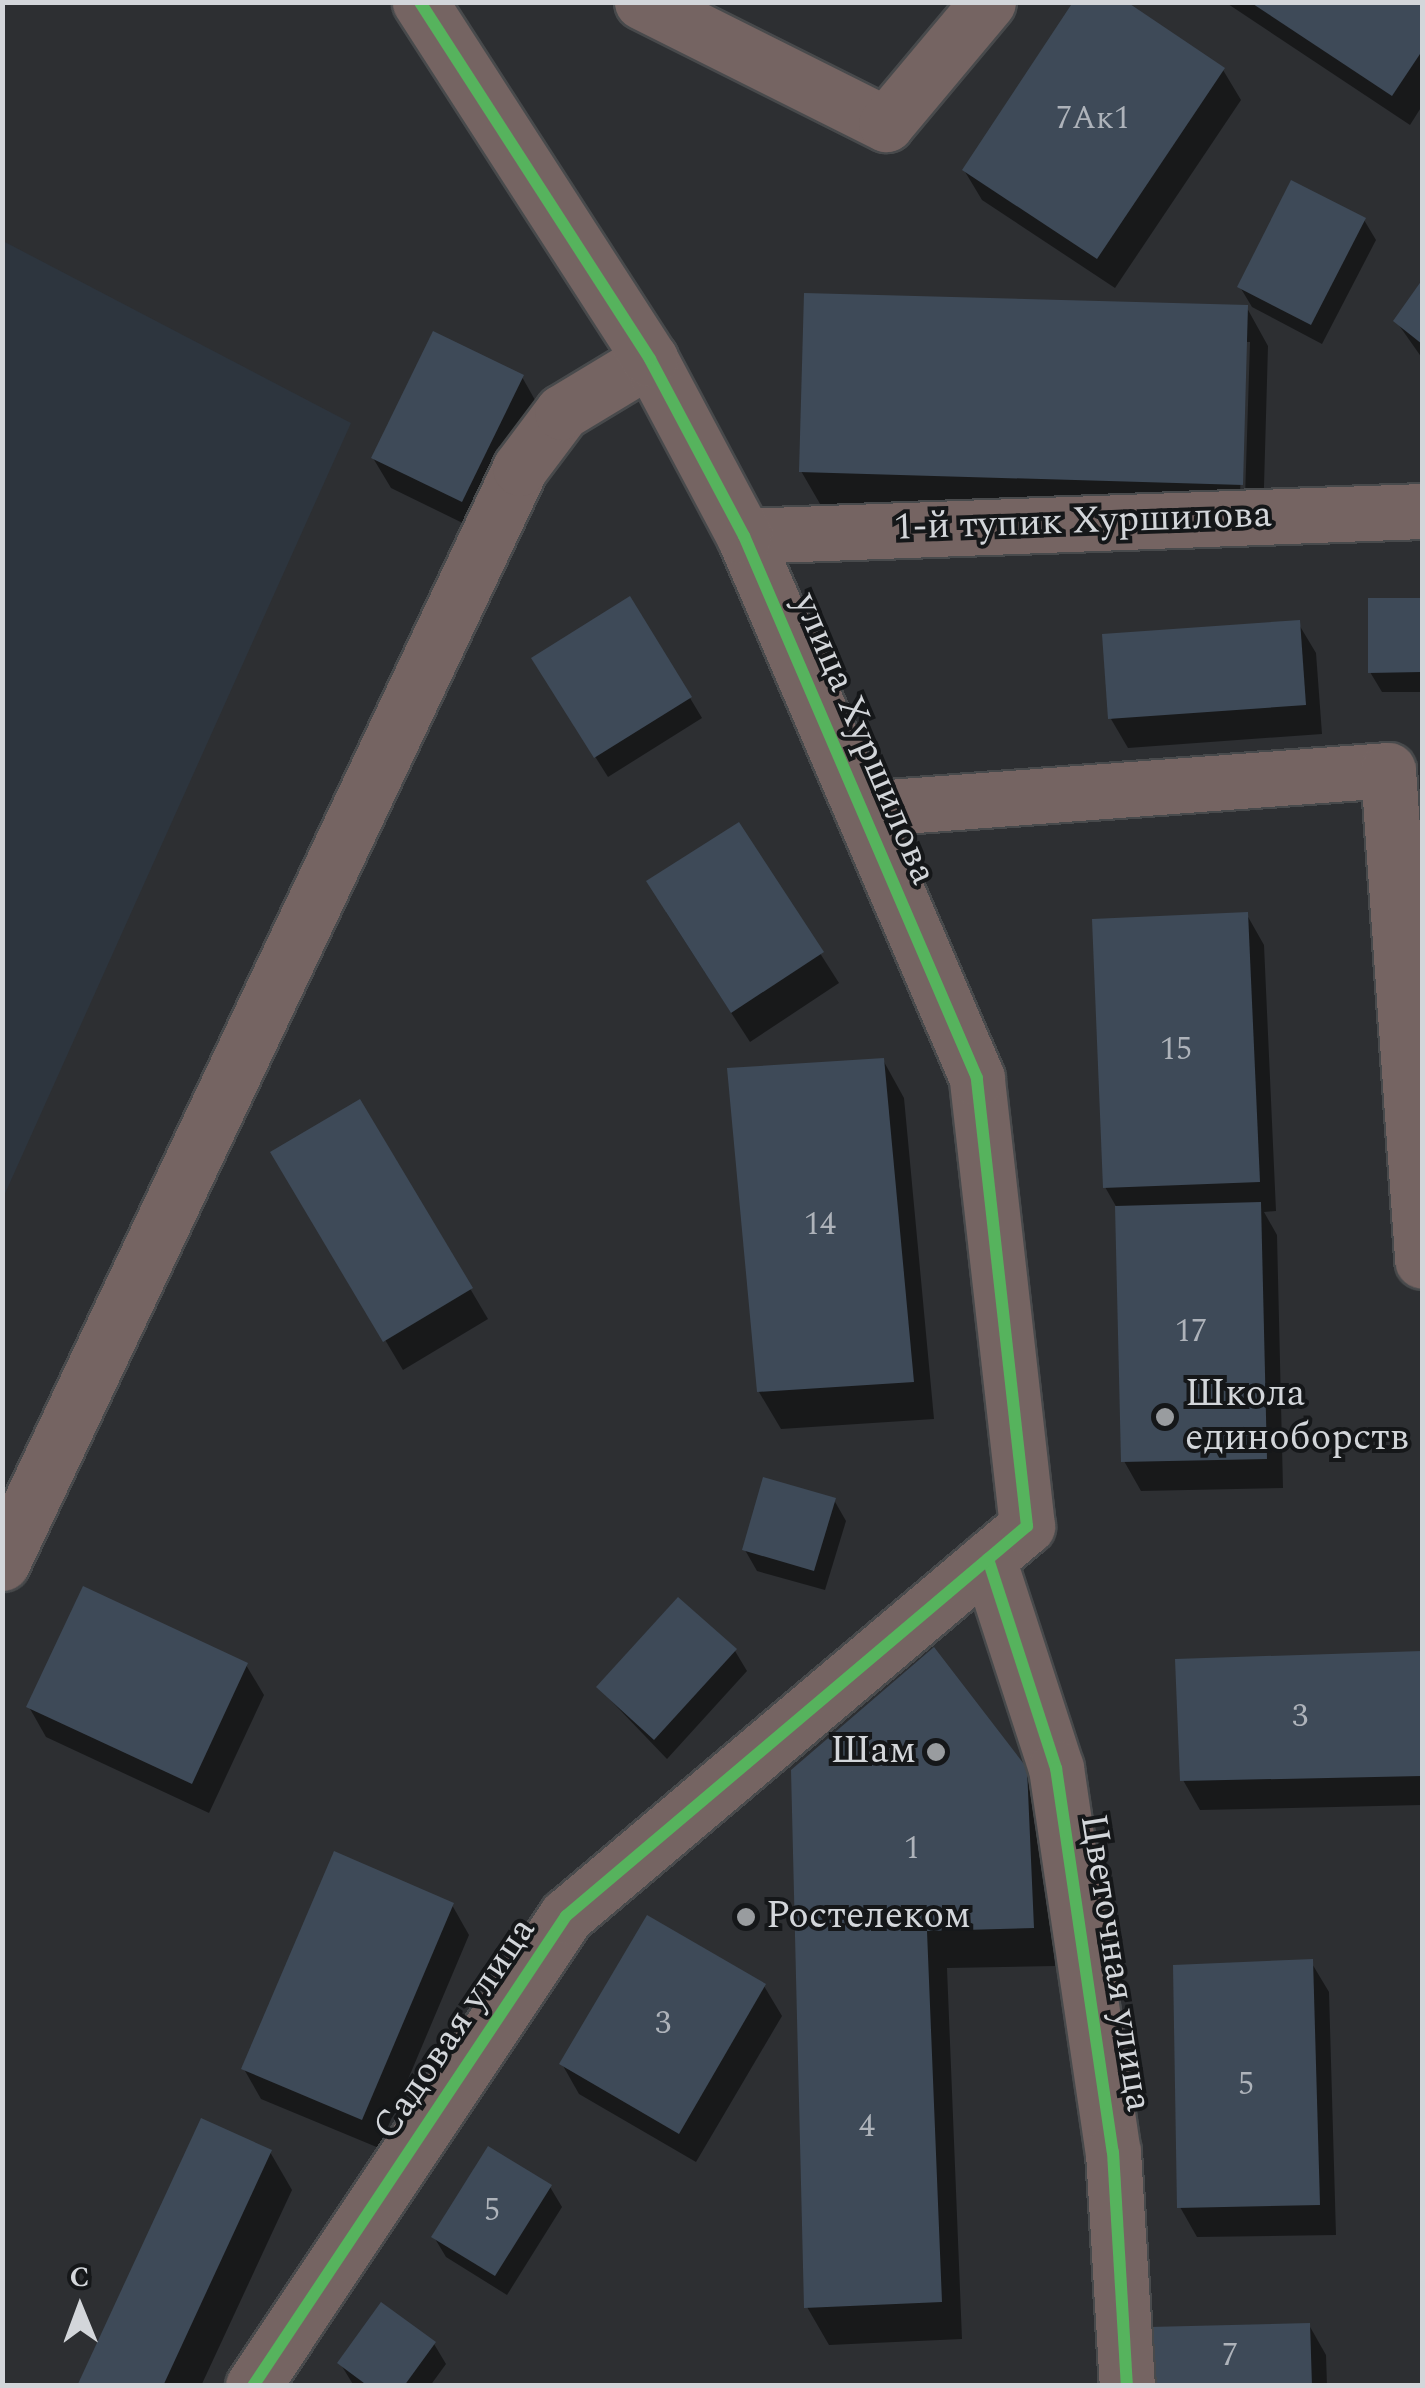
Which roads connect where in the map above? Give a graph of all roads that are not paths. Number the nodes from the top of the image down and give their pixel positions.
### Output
1 (420, 2) edge
2 (642, 2) edge
3 (988, 2) edge
4 (650, 359) junction
5 (1422, 510) edge
6 (744, 536) junction
7 (862, 809) junction
8 (1422, 1262) edge
9 (988, 1559) junction
10 (2, 1564) edge
11 (253, 2386) edge
12 (1127, 2386) edge

1 - 4 street, улица Хуршилова
2 - 3 street
4 - 6 street, улица Хуршилова
4 - 10 street
5 - 6 street, 1-й тупик Хуршилова
6 - 7 street, улица Хуршилова
7 - 8 street
7 - 9 street, улица Хуршилова
9 - 11 street, Садовая улица
9 - 12 street, Цветочная улица

